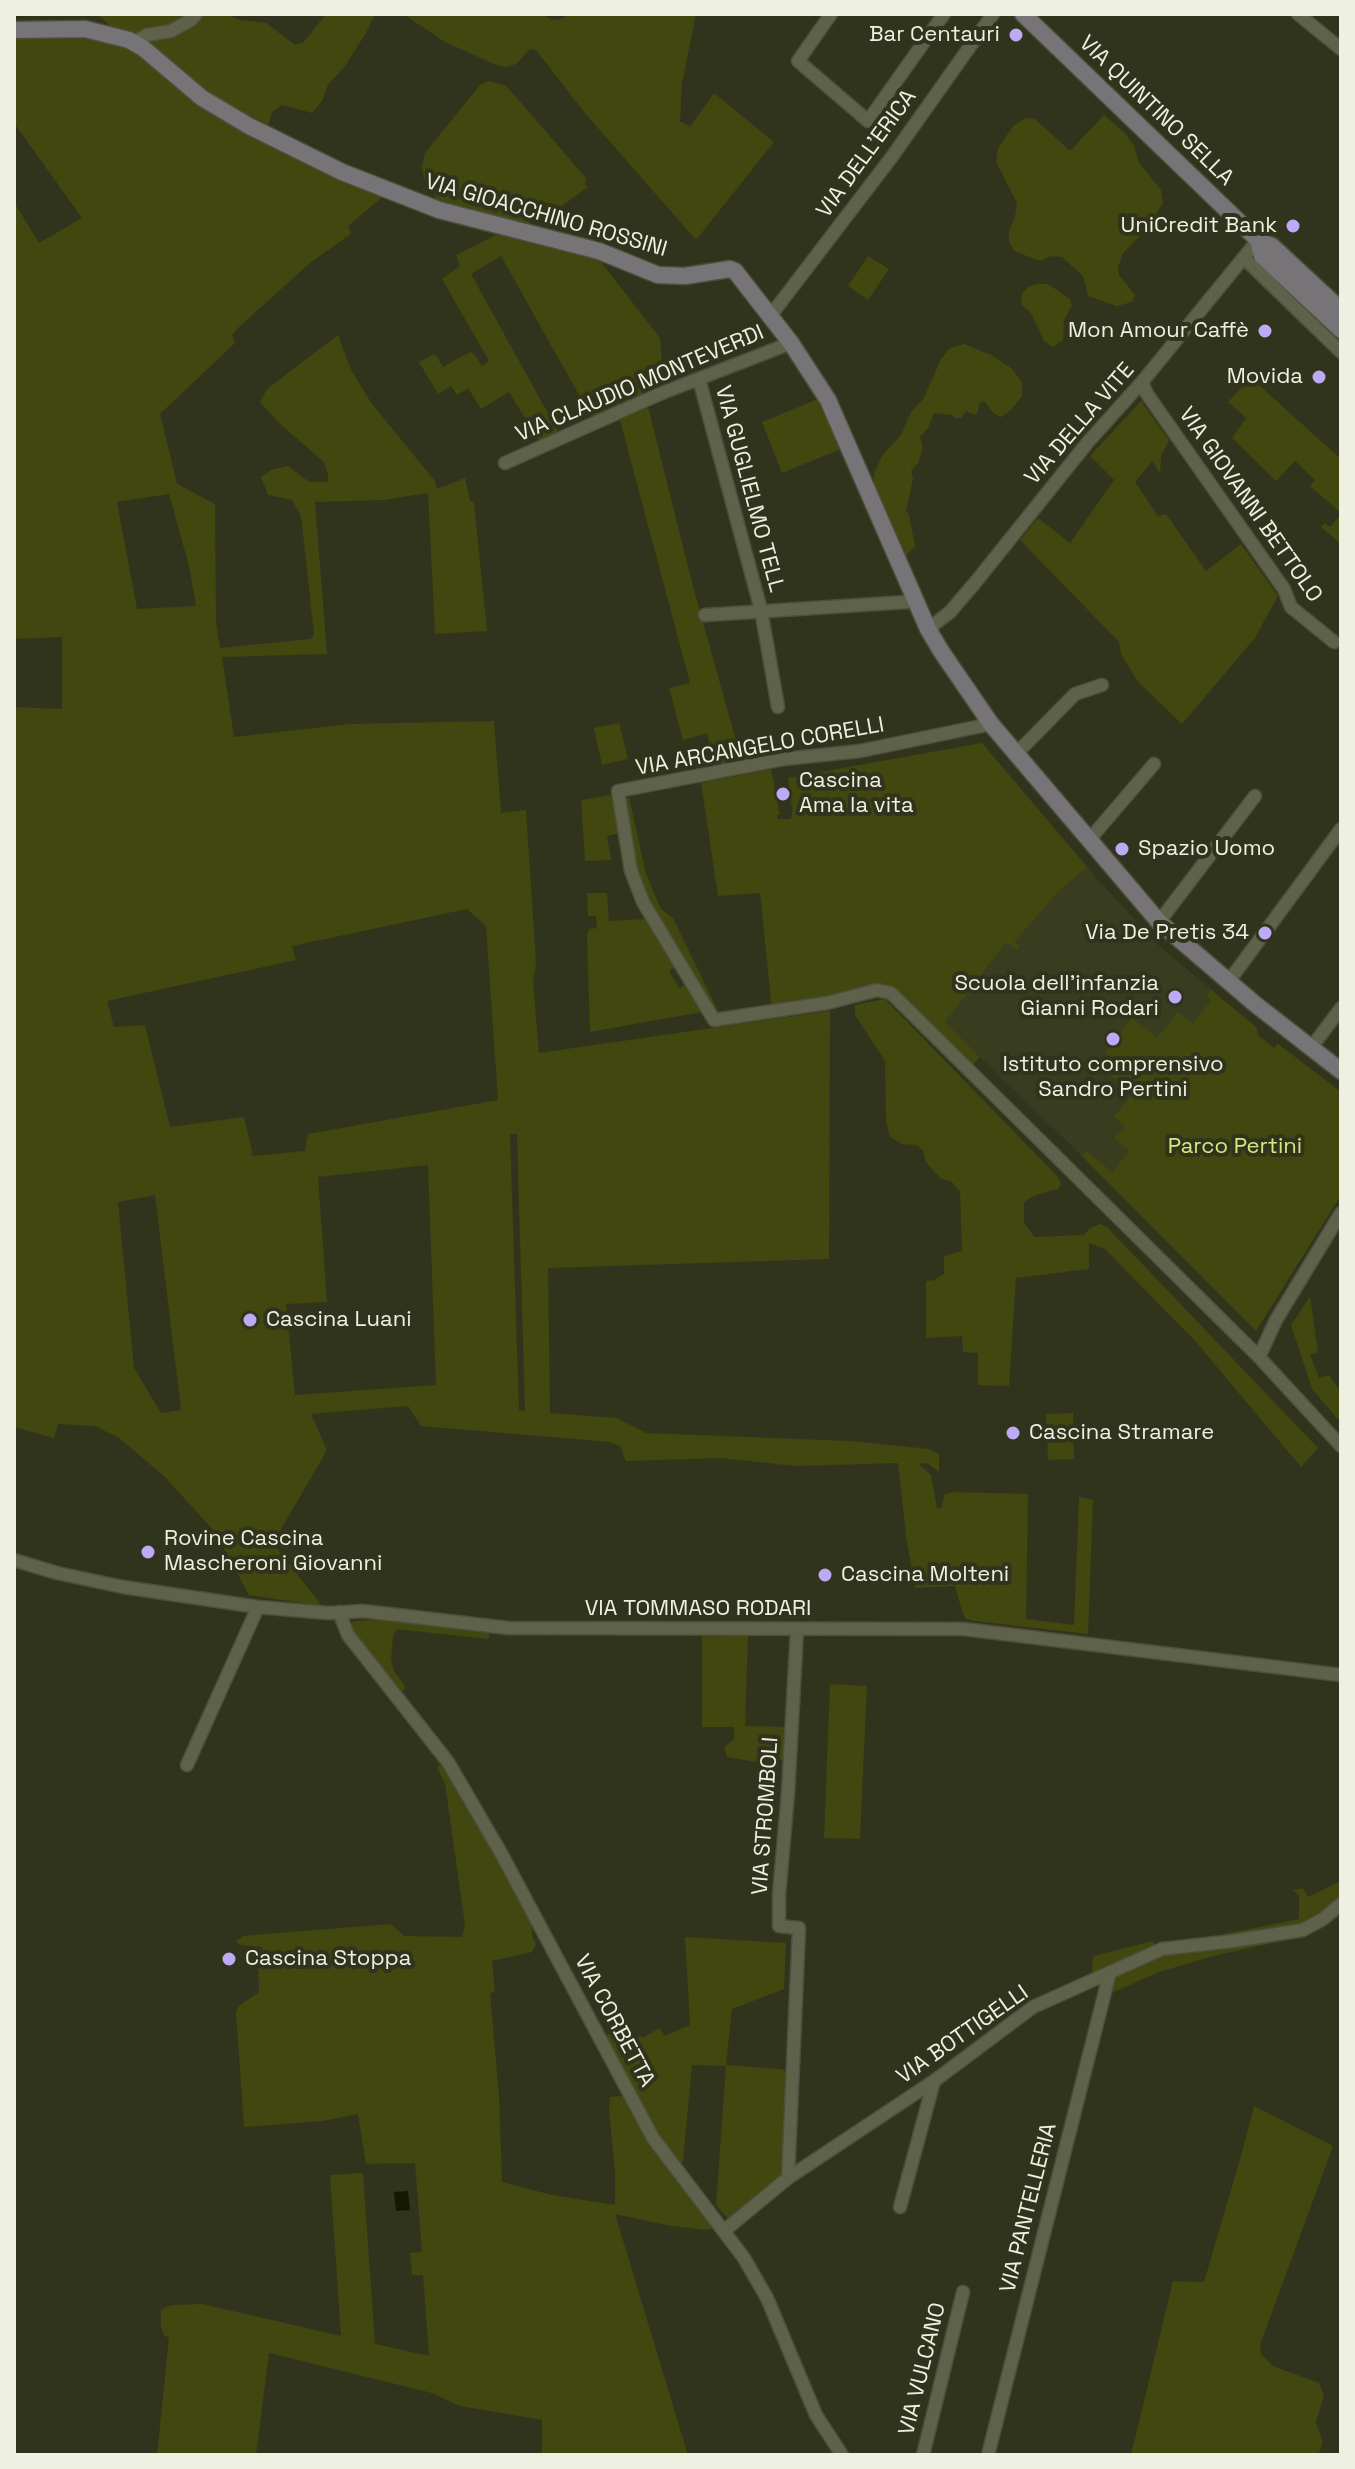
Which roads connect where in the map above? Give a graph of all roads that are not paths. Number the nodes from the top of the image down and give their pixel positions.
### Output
1 (196, 14) edge
2 (831, 14) edge
3 (944, 14) edge
4 (993, 14) edge
5 (1023, 14) edge
6 (1298, 14) edge
7 (14, 30) edge
8 (135, 42) junction
9 (1341, 49) edge
10 (1258, 240) junction
11 (1244, 258) junction
12 (1341, 310) edge
13 (1312, 314) junction
14 (771, 315) junction
15 (1341, 330) edge
16 (791, 343) junction
17 (1341, 352) edge
18 (699, 379) junction
19 (1142, 382) junction
20 (505, 463) dead end
21 (914, 599) junction
22 (761, 610) junction
23 (705, 615) dead end
24 (928, 629) junction
25 (1334, 642) dead end
26 (1102, 685) dead end
27 (778, 707) dead end
28 (991, 724) junction
29 (1016, 754) junction
30 (1154, 764) dead end
31 (1255, 796) dead end
32 (1341, 829) edge
33 (1089, 840) junction
34 (1159, 922) junction
35 (1229, 981) junction
36 (1341, 1008) edge
37 (1311, 1048) junction
38 (1341, 1071) edge
39 (1341, 1213) edge
40 (1259, 1357) junction
41 (1341, 1446) edge
42 (14, 1560) edge
43 (258, 1607) junction
44 (339, 1612) junction
45 (797, 1630) junction
46 (1341, 1675) edge
47 (187, 1765) dead end
48 (1341, 1904) edge
49 (1110, 1972) junction
50 (934, 2081) junction
51 (788, 2178) junction
52 (900, 2207) dead end
53 (725, 2230) junction
54 (963, 2292) dead end
55 (842, 2455) edge
56 (923, 2455) edge
57 (988, 2455) edge

1 - 8 street
2 - 3 street
4 - 14 street, VIA DELL'ERICA
5 - 10 street, VIA QUINTINO SELLA
6 - 9 street
7 - 8 street, VIA GIOACCHINO ROSSINI
8 - 14 street, VIA GIOACCHINO ROSSINI
10 - 11 street, VIA DELLA VITE
10 - 12 street, VIA QUINTINO SELLA
10 - 13 street, VIA QUINTINO SELLA
11 - 13 street, VIA QUINTINO SELLA
11 - 19 street, VIA DELLA VITE
13 - 15 street, VIA QUINTINO SELLA
13 - 17 street, VIA QUINTINO SELLA
14 - 16 street, VIA GIOACCHINO ROSSINI
16 - 18 street, VIA CLAUDIO MONTEVERDI
16 - 21 street, VIA GIOACCHINO ROSSINI
18 - 20 street, VIA CLAUDIO MONTEVERDI
18 - 22 street, VIA GUGLIELMO TELL
19 - 24 street, VIA DELLA VITE
19 - 25 street, VIA GIOVANNI BETTOLO
21 - 22 street, VIA GUGLIELMO TELL
21 - 24 street, VIA GIOACCHINO ROSSINI
22 - 23 street, VIA GUGLIELMO TELL
22 - 27 street, VIA GUGLIELMO TELL
24 - 28 street, VIA GIOACCHINO ROSSINI
26 - 29 street
28 - 29 street, VIA GIOACCHINO ROSSINI
28 - 40 street, VIA ARCANGELO CORELLI
29 - 33 street, VIA GIOACCHINO ROSSINI
30 - 33 street
31 - 34 street
32 - 35 street
33 - 34 street, VIA GIOACCHINO ROSSINI
34 - 35 street, VIA GIOACCHINO ROSSINI
35 - 37 street, VIA GIOACCHINO ROSSINI
36 - 37 street
37 - 38 street, VIA GIOACCHINO ROSSINI
39 - 40 street
40 - 41 street
42 - 43 street, VIA TOMMASO RODARI
43 - 44 street, VIA TOMMASO RODARI
43 - 47 street
44 - 45 street, VIA TOMMASO RODARI
44 - 53 street, VIA CORBETTA
45 - 46 street, VIA TOMMASO RODARI
45 - 51 street, VIA STROMBOLI
48 - 49 street, VIA BOTTIGELLI
49 - 50 street, VIA BOTTIGELLI
49 - 57 street, VIA PANTELLERIA
50 - 51 street, VIA BOTTIGELLI
50 - 52 street
51 - 53 street, VIA BOTTIGELLI
53 - 55 street, VIA CORBETTA
54 - 56 street, VIA VULCANO

